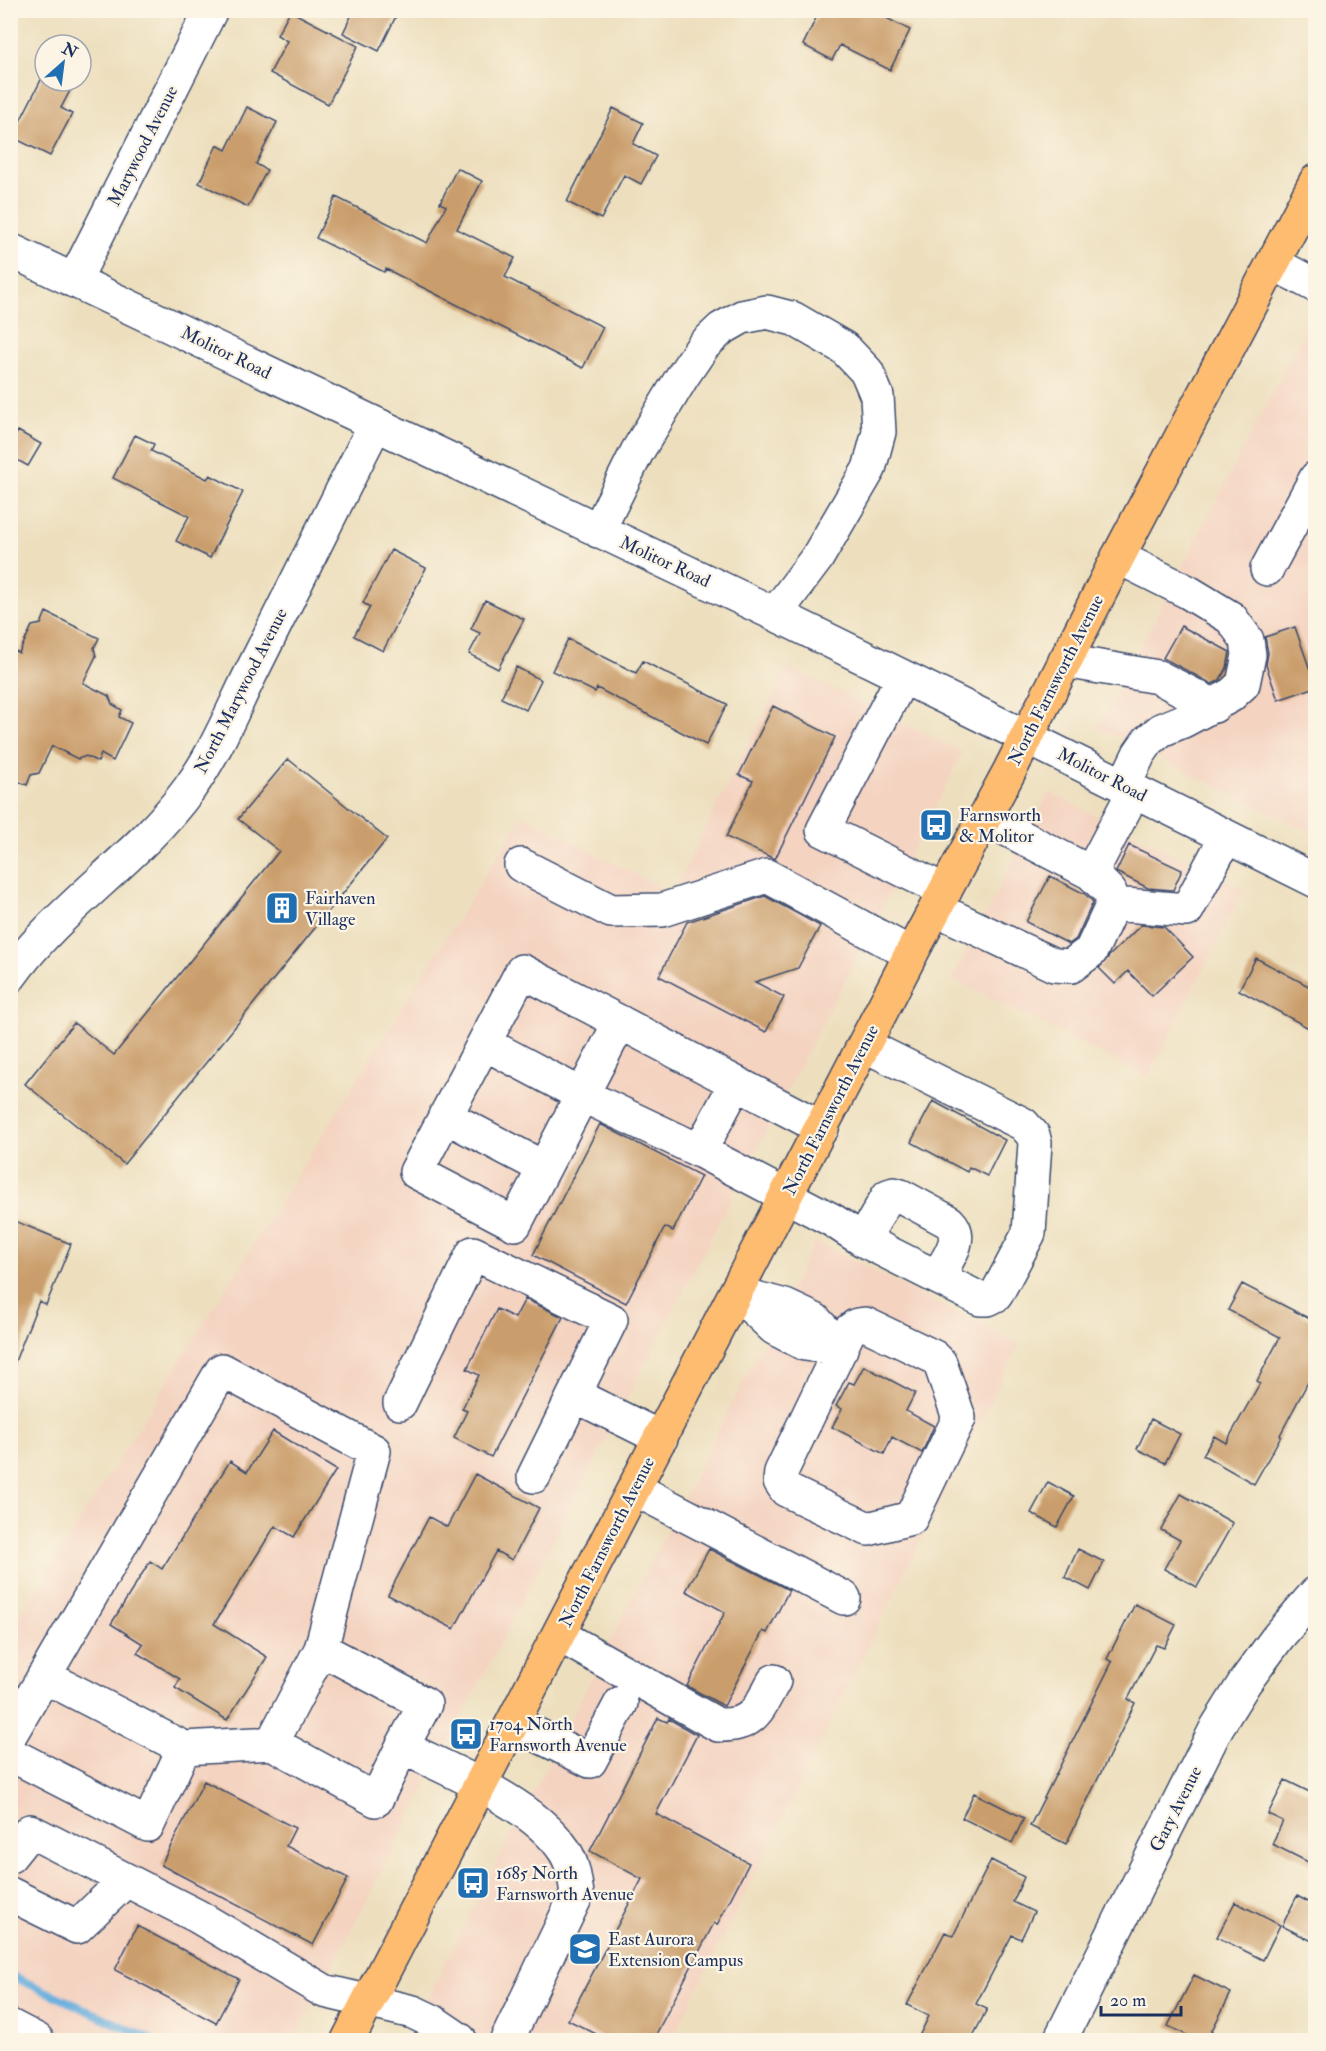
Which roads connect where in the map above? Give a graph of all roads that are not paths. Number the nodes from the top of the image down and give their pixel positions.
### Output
1 (211, 10) edge
2 (1316, 181) edge
3 (10, 250) edge
4 (1272, 263) junction
5 (74, 281) junction
6 (1316, 286) edge
7 (375, 425) junction
8 (1316, 478) edge
9 (598, 531) junction
10 (1118, 556) junction
11 (1267, 569) dead end
12 (775, 614) junction
13 (1065, 661) junction
14 (903, 678) junction
15 (1214, 706) junction
16 (1026, 737) junction
17 (1129, 788) junction
18 (985, 818) junction
19 (1226, 837) junction
20 (521, 865) dead end
21 (1090, 873) junction
22 (1316, 881) edge
23 (940, 900) junction
24 (1113, 904) junction
25 (911, 954) junction
26 (10, 976) edge
27 (620, 1022) junction
28 (484, 1044) junction
29 (864, 1045) junction
30 (736, 1083) junction
31 (582, 1095) junction
32 (446, 1116) junction
33 (822, 1128) junction
34 (700, 1151) junction
35 (544, 1168) junction
36 (786, 1196) junction
37 (863, 1240) junction
38 (937, 1277) junction
39 (737, 1293) junction
40 (841, 1349) junction
41 (574, 1395) junction
42 (400, 1403) dead end
43 (661, 1438) junction
44 (534, 1476) dead end
45 (635, 1489) junction
46 (1316, 1593) edge
47 (844, 1598) dead end
48 (559, 1635) junction
49 (321, 1649) junction
50 (44, 1676) junction
51 (774, 1681) dead end
52 (621, 1703) dead end
53 (513, 1723) junction
54 (10, 1735) edge
55 (272, 1743) junction
56 (402, 1747) junction
57 (184, 1748) junction
58 (10, 1754) edge
59 (481, 1786) junction
60 (10, 1856) edge
61 (126, 1880) junction
62 (10, 1894) edge
63 (368, 2002) junction
64 (348, 2040) edge
65 (460, 2040) edge
66 (507, 2040) edge
67 (1060, 2040) edge

1 - 5 street, Marywood Avenue
2 - 4 main road, North Farnsworth Avenue
3 - 5 street, Molitor Road
4 - 6 street
4 - 10 main road, North Farnsworth Avenue
5 - 7 street, Molitor Road
7 - 9 street, Molitor Road
7 - 26 street, North Marywood Avenue
8 - 11 street
9 - 12 street, Molitor Road
9 - 12 street
10 - 13 main road, North Farnsworth Avenue
10 - 15 street
12 - 14 street, Molitor Road
13 - 15 street
13 - 16 main road, North Farnsworth Avenue
14 - 16 street, Molitor Road
14 - 23 street
15 - 17 street
16 - 17 street, Molitor Road
16 - 18 main road, North Farnsworth Avenue
17 - 19 street, Molitor Road
17 - 21 street
18 - 21 street
18 - 23 main road, North Farnsworth Avenue
19 - 22 street, Molitor Road
19 - 24 street
20 - 25 street
21 - 24 street
23 - 24 street
23 - 25 main road, North Farnsworth Avenue
25 - 29 main road, North Farnsworth Avenue
27 - 28 street
27 - 30 street
27 - 31 street
28 - 31 street
28 - 32 street
29 - 33 main road, North Farnsworth Avenue
29 - 38 street
30 - 33 street
30 - 34 street
31 - 34 street
31 - 35 street
32 - 35 street
32 - 35 street
33 - 36 main road, North Farnsworth Avenue
34 - 36 street
36 - 37 street
36 - 39 main road, North Farnsworth Avenue
37 - 38 street
37 - 38 street
39 - 40 street
39 - 43 main road, North Farnsworth Avenue
40 - 40 street
41 - 42 street
41 - 43 street
41 - 44 street
43 - 45 main road, North Farnsworth Avenue
45 - 47 street
45 - 48 main road, North Farnsworth Avenue
46 - 67 street, Gary Avenue
48 - 51 street
48 - 53 main road, North Farnsworth Avenue
49 - 50 street
49 - 55 street
49 - 56 street
50 - 54 street
50 - 57 street
52 - 53 street
53 - 59 main road, North Farnsworth Avenue
55 - 56 street
55 - 57 street
56 - 59 street
57 - 58 street
59 - 63 main road, North Farnsworth Avenue
59 - 66 street
60 - 61 street
61 - 62 street
61 - 63 street
63 - 64 main road, North Farnsworth Avenue
63 - 65 street

